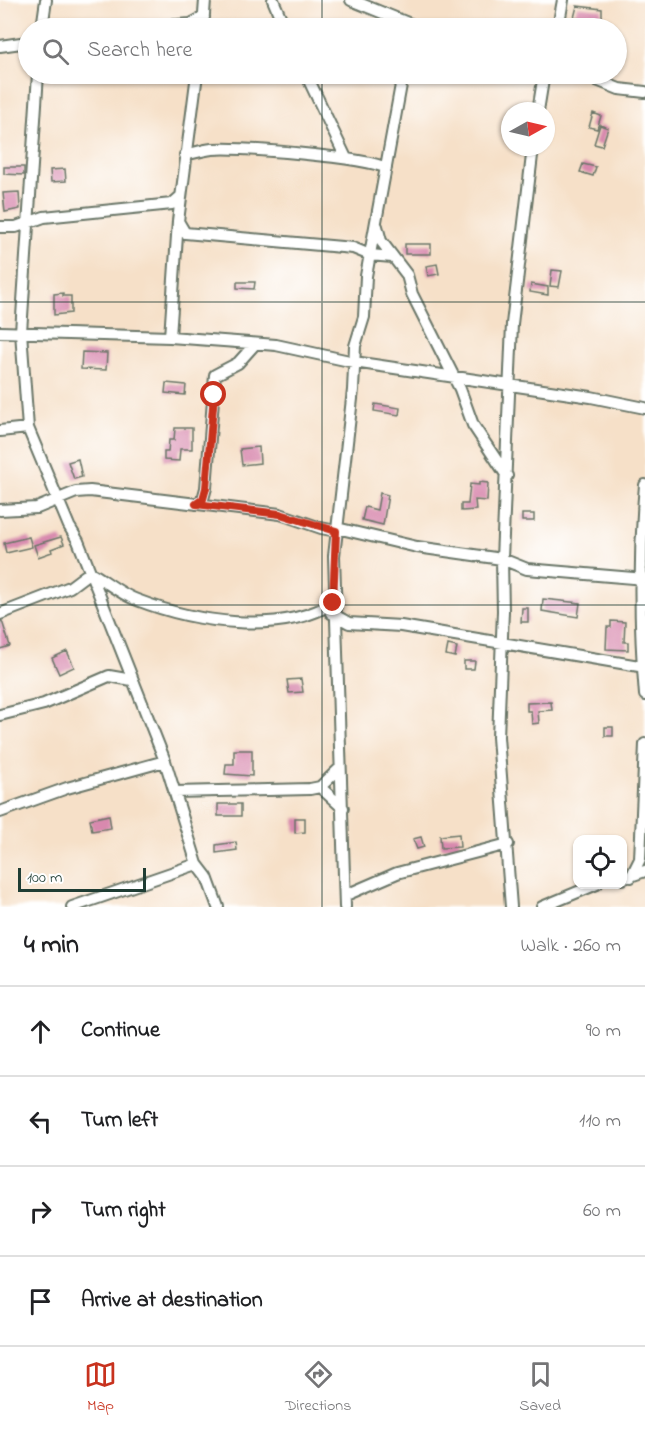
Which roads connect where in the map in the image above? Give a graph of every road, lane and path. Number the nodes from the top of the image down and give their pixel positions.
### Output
1 (46, 0) edge
2 (206, 0) edge
3 (351, 0) edge
4 (563, 0) edge
5 (275, 3) edge
6 (43, 18) edge
7 (204, 18) edge
8 (281, 18) edge
9 (391, 18) edge
10 (560, 18) edge
11 (18, 43) edge
12 (0, 46) edge
13 (37, 84) edge
14 (196, 84) edge
15 (311, 84) edge
16 (401, 84) edge
17 (542, 84) edge
18 (607, 84) edge
19 (645, 92) edge
20 (539, 102) edge
21 (388, 154) junction
22 (185, 155) junction
23 (532, 156) edge
24 (346, 158) junction
25 (376, 162) junction
26 (386, 168) junction
27 (177, 204) junction
28 (29, 221) junction
29 (178, 221) junction
30 (376, 223) junction
31 (16, 226) junction
32 (0, 227) edge
33 (28, 235) junction
34 (370, 255) junction
35 (392, 257) junction
36 (0, 332) edge
37 (21, 332) junction
38 (170, 336) junction
39 (255, 344) junction
40 (354, 362) junction
41 (452, 376) junction
42 (510, 386) junction
43 (645, 408) edge
44 (28, 428) junction
45 (0, 431) edge
46 (507, 476) junction
47 (645, 487) edge
48 (58, 500) junction
49 (196, 504) junction
50 (0, 510) edge
51 (337, 517) junction
52 (321, 528) junction
53 (336, 531) junction
54 (502, 559) junction
55 (90, 572) junction
56 (643, 578) edge
57 (330, 609) junction
58 (0, 614) edge
59 (350, 623) junction
60 (336, 629) junction
61 (502, 643) junction
62 (122, 657) junction
63 (644, 667) edge
64 (109, 676) junction
65 (132, 680) junction
66 (645, 695) edge
67 (0, 715) edge
68 (645, 744) edge
69 (165, 760) junction
70 (340, 768) junction
71 (320, 787) junction
72 (174, 792) junction
73 (343, 808) junction
74 (0, 812) edge
75 (508, 844) junction
76 (643, 852) edge
77 (197, 864) junction
78 (645, 871) edge
79 (627, 878) edge
80 (587, 889) edge
81 (346, 895) junction
82 (72, 907) edge
83 (218, 907) edge
84 (345, 907) edge
85 (511, 907) edge
86 (542, 907) edge

1 - 6 street
2 - 7 street
3 - 9 street
4 - 10 street
5 - 8 street
11 - 12 street
13 - 28 street
14 - 22 street
15 - 24 street
16 - 21 street
17 - 20 street
18 - 19 street
21 - 25 street
21 - 26 street
22 - 24 street
22 - 27 street
23 - 42 street
24 - 25 street
25 - 26 street
26 - 30 street
27 - 28 street
27 - 29 street
28 - 31 street
28 - 33 street
29 - 34 street
29 - 38 street
30 - 34 street
30 - 35 street
31 - 32 street
31 - 33 street
33 - 37 street
34 - 35 street
34 - 40 street
35 - 41 street
36 - 37 street
37 - 38 street
37 - 44 street
38 - 39 street
39 - 40 street
39 - 49 street
40 - 41 street
40 - 51 street
41 - 42 street
41 - 46 street
42 - 43 street
42 - 46 street
44 - 45 street
44 - 48 street
46 - 54 street
47 - 56 street
48 - 49 street
48 - 50 street
48 - 55 street
49 - 52 street
51 - 52 street
51 - 53 street
52 - 53 street
53 - 54 street
53 - 57 street
54 - 56 street
54 - 61 street
55 - 57 street
55 - 58 street
55 - 62 street
56 - 63 street
57 - 59 street
57 - 60 street
59 - 60 street
59 - 61 street
60 - 70 street
61 - 63 street
61 - 75 street
62 - 64 street
62 - 65 street
63 - 66 street
64 - 65 street
64 - 67 street
65 - 69 street
68 - 76 street
69 - 72 street
69 - 74 street
70 - 71 street
70 - 73 street
71 - 72 street
71 - 73 street
72 - 77 street
73 - 81 street
75 - 81 street
75 - 85 street
76 - 79 street
77 - 82 street
77 - 83 street
78 - 79 street
80 - 86 street
81 - 84 street

